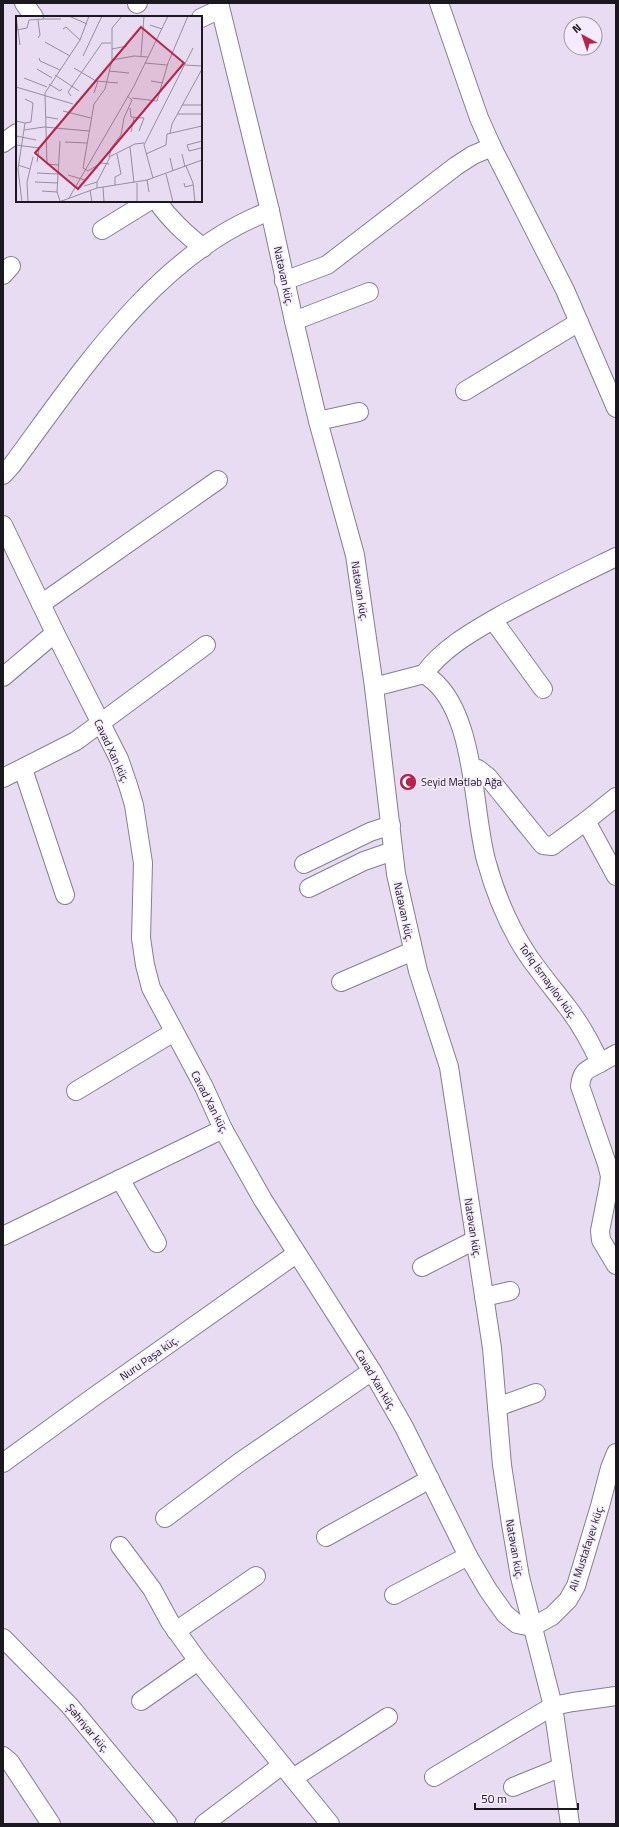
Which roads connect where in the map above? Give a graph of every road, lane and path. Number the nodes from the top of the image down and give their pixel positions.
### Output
1 (24, 3) edge
2 (439, 3) edge
3 (220, 6) edge
4 (33, 16) edge
5 (202, 17) edge
6 (16, 134) edge
7 (3, 143) edge
8 (492, 146) junction
9 (147, 202) edge
10 (158, 202) edge
11 (270, 211) junction
12 (102, 230) dead end
13 (203, 248) junction
14 (284, 281) junction
15 (369, 292) dead end
16 (294, 321) junction
17 (579, 322) junction
18 (465, 391) dead end
19 (616, 408) edge
20 (359, 412) dead end
21 (318, 421) junction
22 (3, 475) edge
23 (218, 480) dead end
24 (3, 525) edge
25 (616, 557) edge
26 (41, 604) junction
27 (493, 620) junction
28 (55, 633) junction
29 (206, 645) dead end
30 (424, 674) junction
31 (3, 677) edge
32 (374, 687) junction
33 (542, 689) dead end
34 (100, 724) junction
35 (23, 769) junction
36 (473, 769) junction
37 (3, 778) edge
38 (616, 797) edge
39 (586, 822) junction
40 (391, 825) junction
41 (393, 851) junction
42 (304, 864) dead end
43 (616, 876) edge
44 (309, 888) dead end
45 (65, 895) dead end
46 (413, 951) junction
47 (341, 982) dead end
48 (174, 1032) junction
49 (616, 1054) edge
50 (600, 1063) junction
51 (76, 1091) dead end
52 (223, 1130) junction
53 (120, 1179) junction
54 (3, 1236) edge
55 (475, 1240) junction
56 (157, 1243) dead end
57 (296, 1254) junction
58 (616, 1265) edge
59 (422, 1267) dead end
60 (510, 1291) dead end
61 (484, 1297) junction
62 (372, 1371) junction
63 (536, 1393) dead end
64 (497, 1407) junction
65 (616, 1453) edge
66 (3, 1463) edge
67 (430, 1480) junction
68 (165, 1518) dead end
69 (326, 1537) dead end
70 (120, 1546) dead end
71 (468, 1556) junction
72 (256, 1576) dead end
73 (394, 1595) dead end
74 (532, 1627) junction
75 (176, 1631) junction
76 (3, 1638) edge
77 (198, 1661) junction
78 (616, 1696) edge
79 (141, 1701) dead end
80 (552, 1706) junction
81 (388, 1717) dead end
82 (3, 1756) edge
83 (562, 1767) junction
84 (287, 1771) junction
85 (434, 1777) dead end
86 (513, 1787) dead end
87 (51, 1824) edge
88 (168, 1824) edge
89 (204, 1824) edge
90 (330, 1824) edge
91 (570, 1824) edge

1 - 4 street
2 - 8 street
3 - 5 street
3 - 11 street, Natəvan küç.
6 - 7 street
8 - 14 street
8 - 17 street
9 - 12 street
10 - 13 street
11 - 13 street
11 - 14 street, Natəvan küç.
13 - 22 street
14 - 16 street, Natəvan küç.
15 - 16 street
16 - 21 street, Natəvan küç.
17 - 18 street
17 - 19 street
20 - 21 street
21 - 32 street, Natəvan küç.
23 - 26 street
24 - 26 street, Cavad Xan küç.
25 - 27 street
26 - 28 street, Cavad Xan küç.
27 - 30 street
27 - 33 street
28 - 31 street
28 - 34 street, Cavad Xan küç.
29 - 34 street
30 - 32 street
30 - 36 street, Tofiq İsmayılov küç.
32 - 40 street, Natəvan küç.
34 - 35 street
34 - 48 street, Cavad Xan küç.
35 - 37 street
35 - 45 street
36 - 39 street
36 - 50 street, Tofiq İsmayılov küç.
38 - 39 street
39 - 43 street
40 - 41 street, Natəvan küç.
40 - 42 street
41 - 44 street
41 - 46 street, Natəvan küç.
46 - 47 street
46 - 55 street, Natəvan küç.
48 - 51 street
48 - 52 street, Cavad Xan küç.
49 - 50 street
50 - 58 street
52 - 53 street
52 - 57 street, Cavad Xan küç.
53 - 54 street
53 - 56 street
55 - 59 street
55 - 61 street, Natəvan küç.
57 - 62 street, Cavad Xan küç.
57 - 66 street, Nuru Paşa küç.
60 - 61 street
61 - 64 street, Natəvan küç.
62 - 67 street, Cavad Xan küç.
62 - 68 street
63 - 64 street
64 - 74 street, Natəvan küç.
65 - 74 street, Alı Mustafayev küç.
67 - 69 street
67 - 71 street, Cavad Xan küç.
70 - 75 street
71 - 73 street
71 - 74 street, Cavad Xan küç.
72 - 75 street
74 - 80 street, Natəvan küç.
75 - 77 street
76 - 88 street, Şəhriyar küç.
77 - 79 street
77 - 84 street
78 - 80 street
80 - 83 street, Natəvan küç.
80 - 85 street
81 - 84 street
82 - 87 street
83 - 86 street
83 - 91 street, Natəvan küç.
84 - 89 street
84 - 90 street

